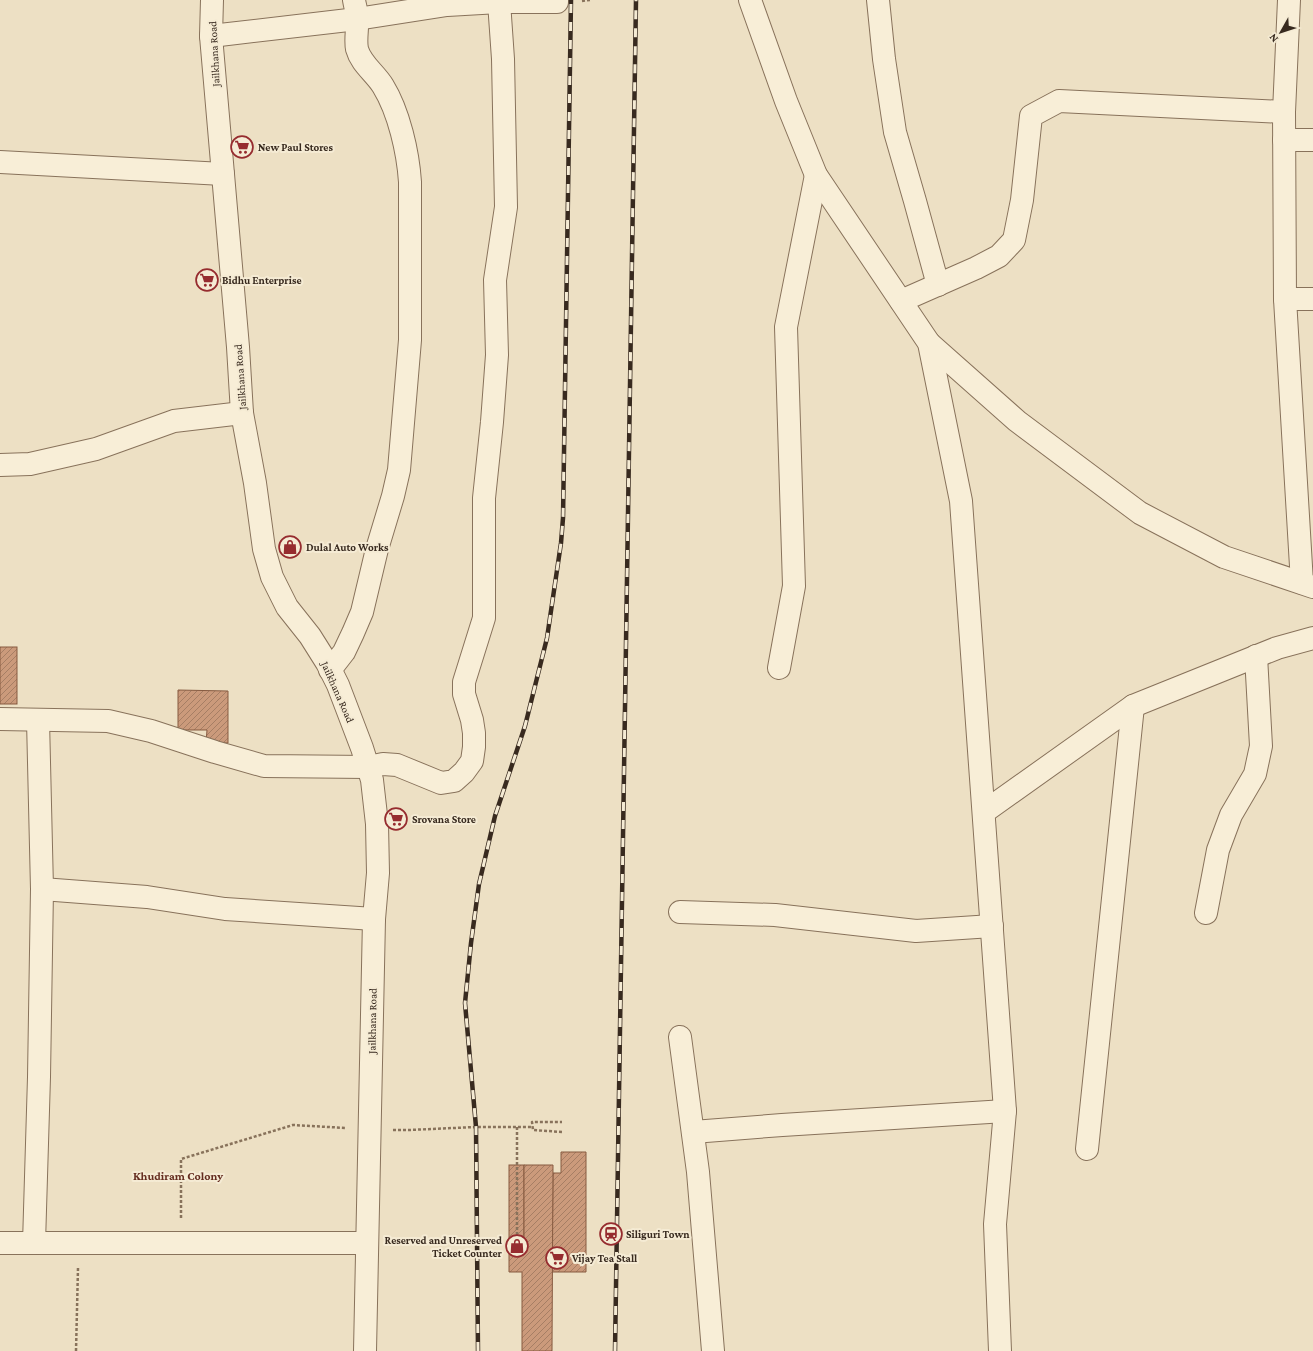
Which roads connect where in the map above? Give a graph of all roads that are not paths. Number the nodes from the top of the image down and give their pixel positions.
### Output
1 (212, 0) edge
2 (750, 0) edge
3 (878, 0) edge
4 (1289, 0) edge
5 (557, 1) edge
6 (499, 2) junction
7 (356, 9) edge
8 (211, 36) junction
9 (1284, 112) junction
10 (1284, 140) junction
11 (1313, 140) edge
12 (0, 162) edge
13 (223, 174) junction
14 (816, 175) junction
15 (938, 285) junction
16 (1285, 299) junction
17 (1313, 299) edge
18 (901, 301) junction
19 (929, 343) junction
20 (242, 414) junction
21 (0, 466) edge
22 (1308, 585) edge
23 (1313, 638) edge
24 (1256, 656) junction
25 (779, 668) dead end
26 (330, 670) junction
27 (1133, 706) junction
28 (0, 719) edge
29 (38, 720) junction
30 (368, 767) junction
31 (984, 812) junction
32 (42, 889) junction
33 (680, 912) dead end
34 (1206, 913) dead end
35 (374, 919) junction
36 (992, 926) junction
37 (680, 1038) dead end
38 (1005, 1111) junction
39 (693, 1132) junction
40 (1086, 1150) dead end
41 (0, 1242) edge
42 (34, 1243) junction
43 (367, 1243) junction
44 (365, 1351) edge
45 (713, 1351) edge
46 (1000, 1351) edge

1 - 8 street, Jailkhana Road
2 - 14 street
3 - 15 street
4 - 9 street
5 - 6 street
6 - 7 street
6 - 30 street
7 - 8 street
7 - 26 street
8 - 13 street, Jailkhana Road
9 - 10 street
9 - 15 street
10 - 11 street
10 - 16 street
12 - 13 street
13 - 20 street, Jailkhana Road
14 - 18 street
14 - 25 street
15 - 18 street
16 - 17 street
16 - 22 street
18 - 19 street
19 - 22 street
19 - 31 street
20 - 21 street
20 - 26 street, Jailkhana Road
23 - 24 street
24 - 27 street
24 - 34 street
26 - 30 street, Jailkhana Road
27 - 31 street
27 - 40 street
28 - 29 street
29 - 30 street
29 - 32 street
30 - 35 street, Jailkhana Road
31 - 36 street
32 - 35 street
32 - 42 street
33 - 36 street
35 - 43 street, Jailkhana Road
36 - 38 street
37 - 39 street
38 - 39 street
38 - 46 street
39 - 45 street
41 - 42 street
42 - 43 street
43 - 44 street, Jailkhana Road

